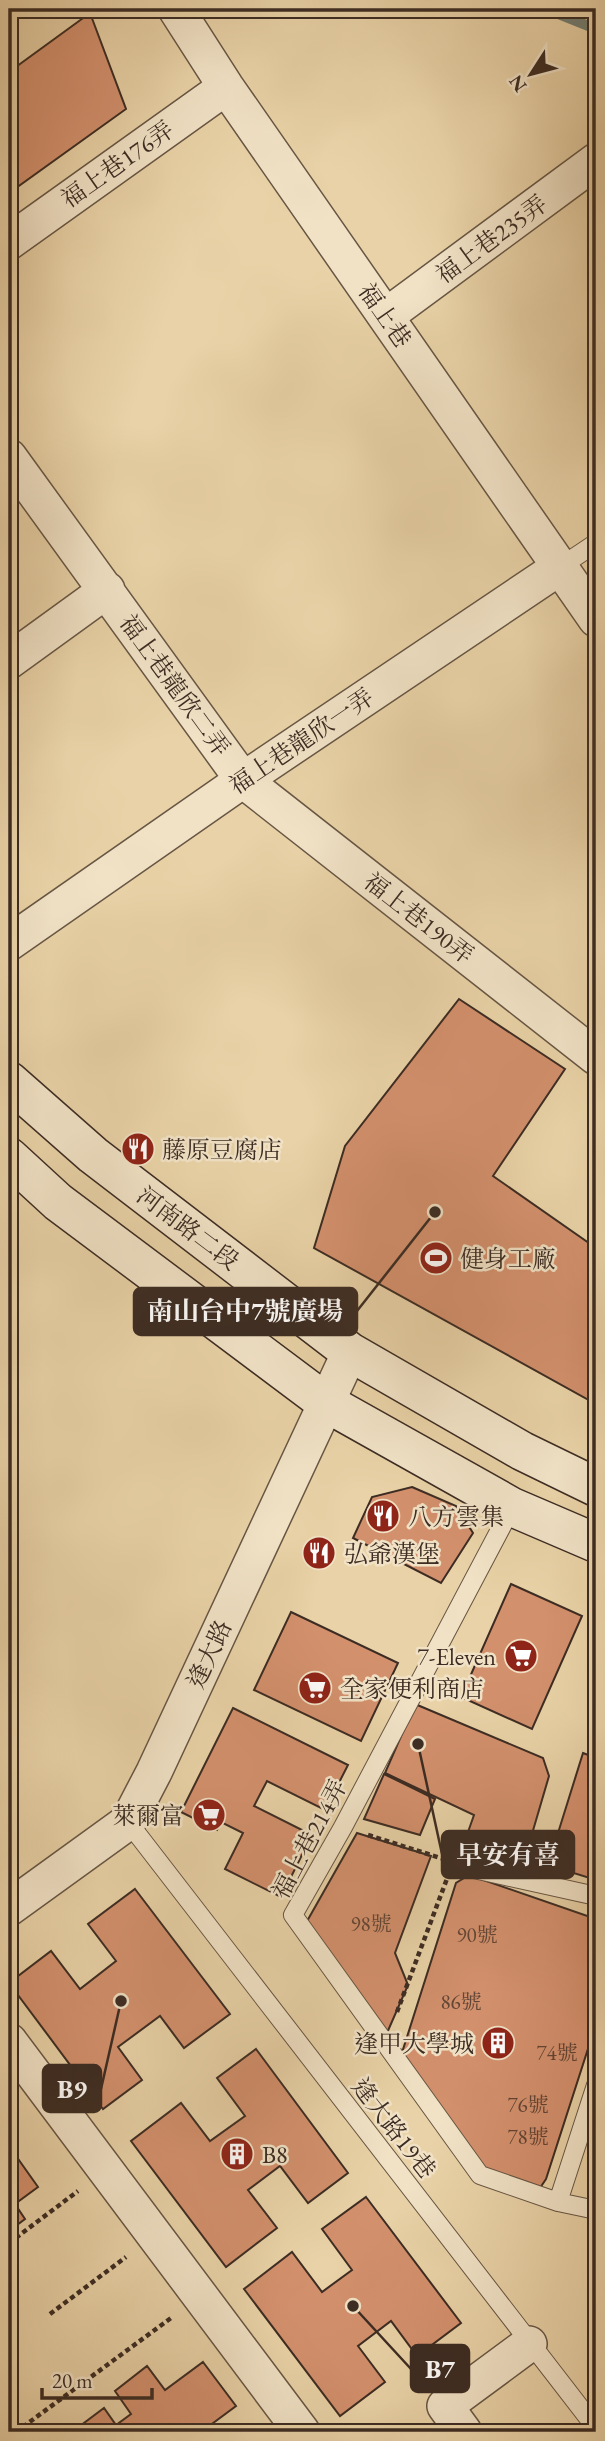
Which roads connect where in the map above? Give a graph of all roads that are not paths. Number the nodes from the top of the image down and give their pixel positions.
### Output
1 (176, 9) edge
2 (226, 87) junction
3 (596, 161) edge
4 (9, 242) edge
5 (386, 316) junction
6 (9, 457) edge
7 (596, 542) edge
8 (561, 567) junction
9 (107, 590) junction
10 (596, 619) edge
11 (9, 661) edge
12 (243, 780) junction
13 (9, 943) edge
14 (596, 1057) edge
15 (9, 1081) edge
16 (9, 1157) edge
17 (350, 1352) junction
18 (325, 1402) junction
19 (596, 1487) edge
20 (512, 1507) junction
21 (596, 1543) edge
22 (128, 1822) junction
23 (474, 1869) road end
24 (596, 1896) edge
25 (9, 1908) edge
26 (9, 2041) edge
27 (596, 2085) edge
28 (558, 2202) junction
29 (596, 2210) edge
30 (529, 2344) junction
31 (596, 2428) edge
32 (302, 2432) edge
33 (464, 2432) edge

1 - 2 street, 福上巷
2 - 4 street, 福上巷176弄
2 - 5 street, 福上巷
3 - 5 street, 福上巷235弄
5 - 8 street, 福上巷
6 - 9 street, 福上巷龍欣二弄
7 - 8 lane, 福上巷龍欣一弄
8 - 10 street, 福上巷
8 - 12 street, 福上巷龍欣一弄
9 - 11 street
9 - 12 street, 福上巷龍欣二弄
12 - 13 street, 福上巷龍欣一弄
12 - 14 street, 福上巷190弄
15 - 17 street, 河南路二段
16 - 18 street
17 - 18 street, 逢大路
17 - 19 street, 河南路二段
18 - 20 street
18 - 22 street, 逢大路
20 - 21 street
20 - 28 lane, 福上巷214弄
22 - 25 street, 逢大路
22 - 30 lane, 逢大路19巷
23 - 24 lane
26 - 32 street
27 - 28 lane
28 - 29 lane, 福上巷214弄
30 - 31 lane, 逢大路19巷
30 - 33 street

